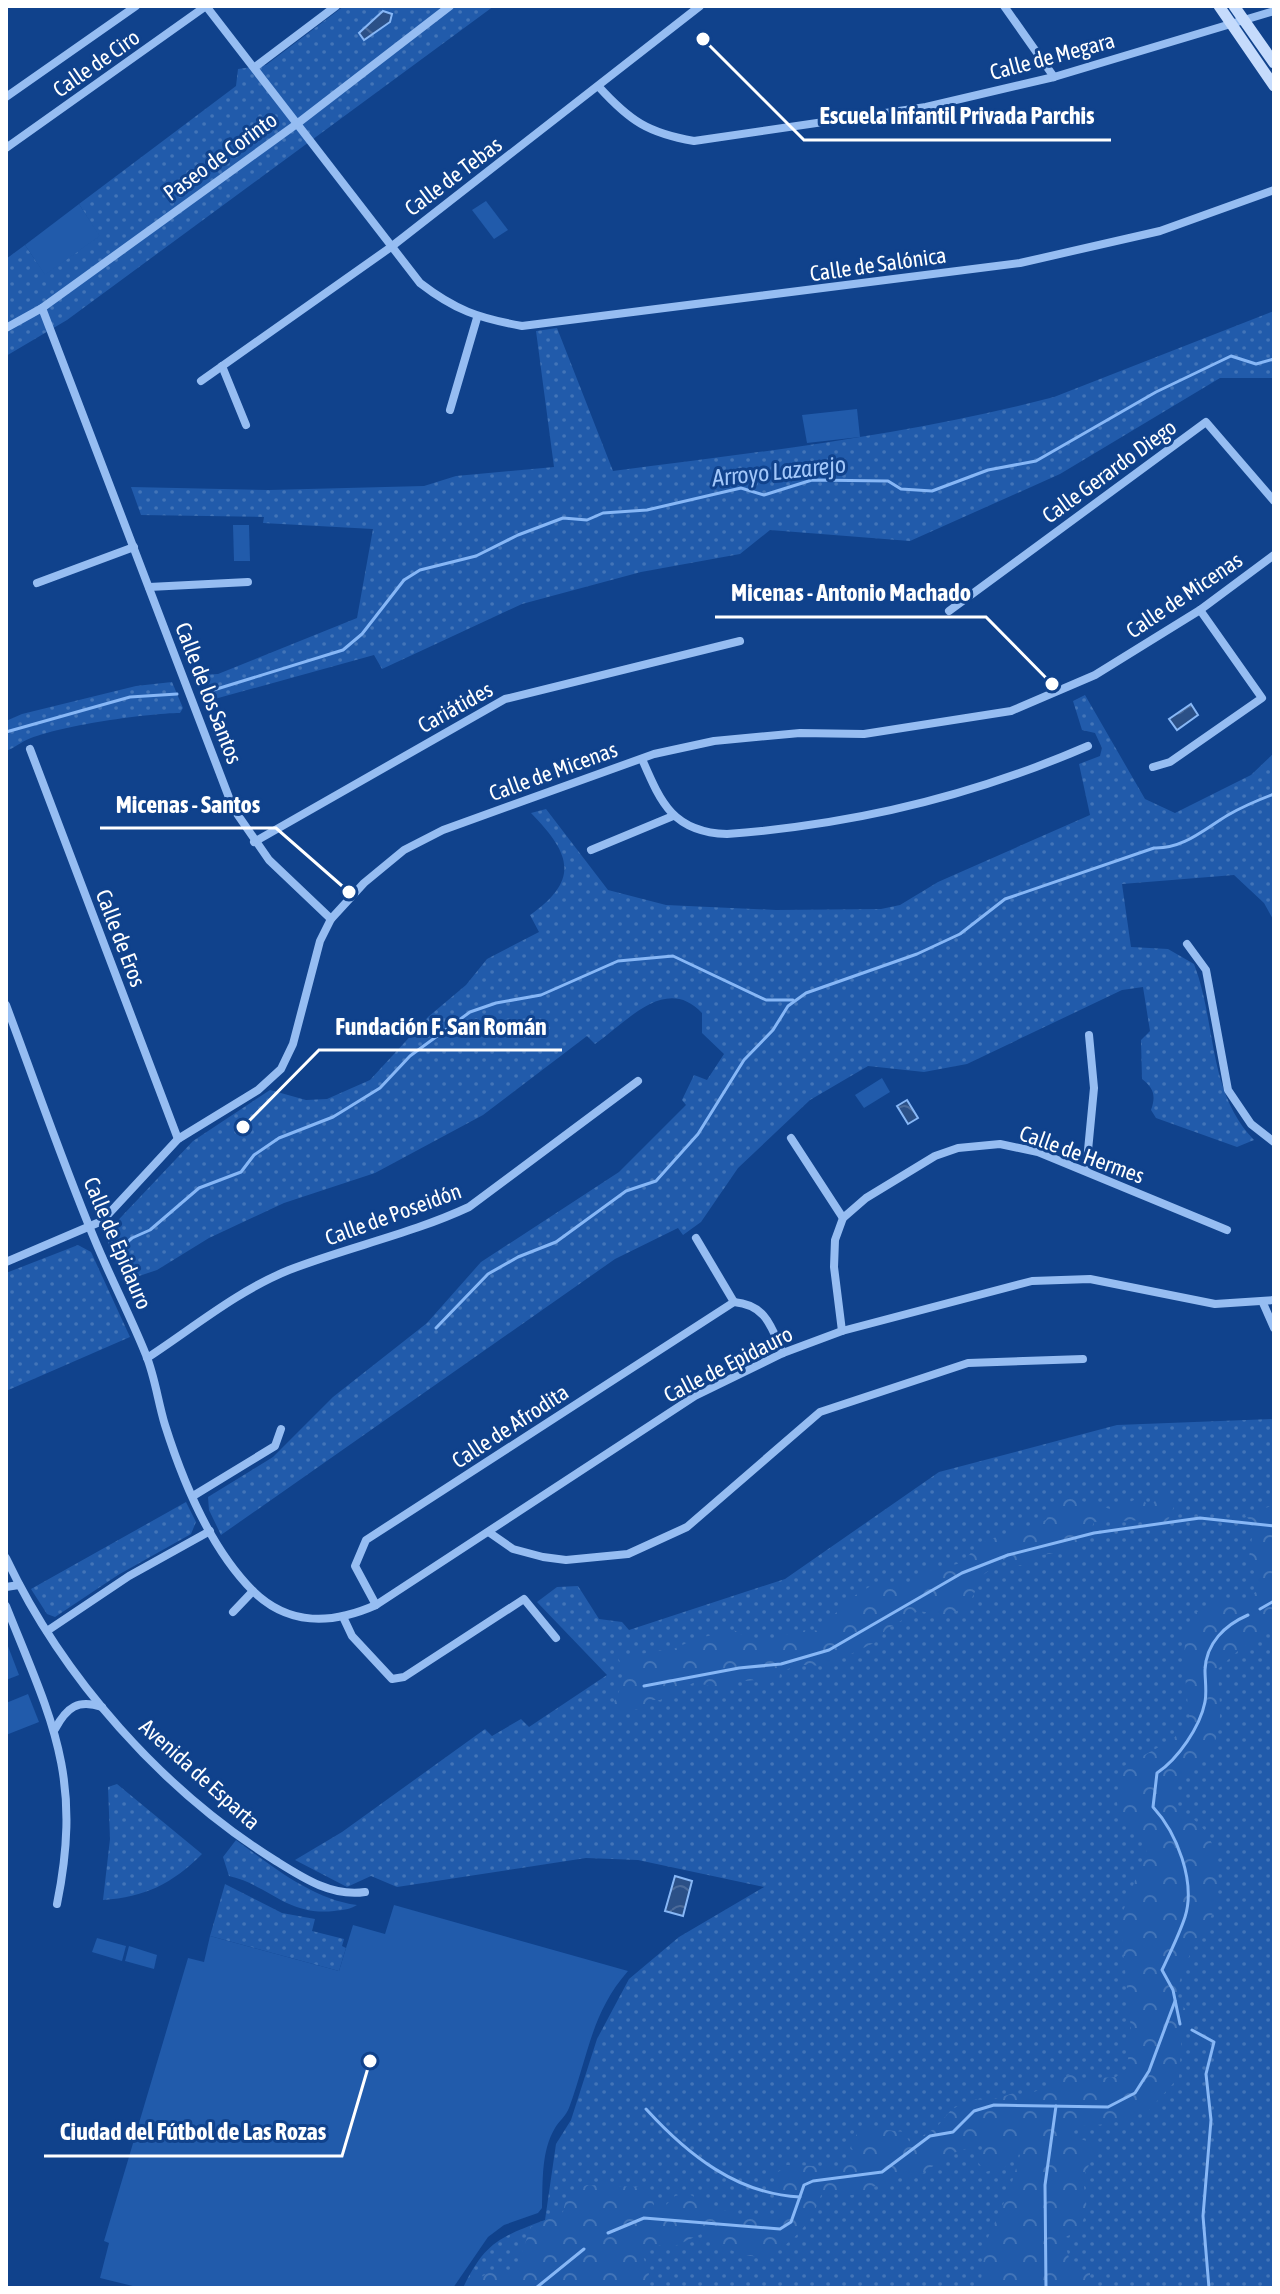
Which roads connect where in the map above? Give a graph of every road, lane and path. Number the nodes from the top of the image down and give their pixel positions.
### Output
1 (136, 6) edge
2 (206, 6) edge
3 (336, 6) edge
4 (450, 6) edge
5 (700, 6) edge
6 (1004, 6) edge
7 (1219, 6) edge
8 (1234, 6) edge
9 (1274, 11) edge
10 (1244, 20) junction
11 (1230, 23) junction
12 (1274, 63) edge
13 (255, 67) junction
14 (1054, 77) junction
15 (1274, 86) edge
16 (599, 87) junction
17 (6, 97) edge
18 (298, 123) junction
19 (6, 148) edge
20 (1274, 190) edge
21 (391, 247) junction
22 (42, 308) junction
23 (477, 318) junction
24 (6, 328) edge
25 (222, 366) junction
26 (201, 381) dead end
27 (450, 410) dead end
28 (246, 425) dead end
29 (1274, 501) edge
30 (134, 547) junction
31 (1274, 555) edge
32 (248, 582) dead end
33 (37, 583) dead end
34 (149, 587) junction
35 (1200, 610) junction
36 (949, 611) dead end
37 (740, 641) dead end
38 (1088, 746) dead end
39 (30, 749) dead end
40 (642, 759) junction
41 (1153, 767) dead end
42 (673, 816) junction
43 (254, 842) junction
44 (591, 850) dead end
45 (331, 919) junction
46 (1187, 944) dead end
47 (6, 1005) edge
48 (1089, 1035) dead end
49 (638, 1081) dead end
50 (791, 1138) dead end
51 (178, 1139) junction
52 (1274, 1142) edge
53 (1086, 1171) junction
54 (843, 1218) junction
55 (90, 1229) junction
56 (1227, 1230) dead end
57 (696, 1238) dead end
58 (6, 1262) edge
59 (1274, 1300) edge
60 (734, 1302) junction
61 (1263, 1303) junction
62 (1274, 1328) edge
63 (842, 1331) junction
64 (783, 1353) junction
65 (147, 1358) junction
66 (1083, 1359) dead end
67 (281, 1429) dead end
68 (193, 1496) junction
69 (210, 1531) junction
70 (490, 1533) junction
71 (6, 1558) edge
72 (19, 1585) junction
73 (6, 1587) edge
74 (253, 1591) junction
75 (376, 1605) junction
76 (6, 1606) edge
77 (233, 1612) dead end
78 (344, 1619) junction
79 (47, 1631) junction
80 (556, 1638) dead end
81 (103, 1707) junction
82 (55, 1729) junction
83 (365, 1892) dead end
84 (57, 1904) dead end

1 - 17 street
2 - 13 street, Calle de Salónica
2 - 19 street, Calle de Ciro
3 - 13 street
4 - 18 street, Paseo de Corinto
5 - 16 street, Calle de Tebas
6 - 14 street
7 - 11 main road
8 - 10 main road
9 - 10 street, Calle de Megara
10 - 11 street, Calle de Megara
10 - 12 main road
11 - 14 street, Calle de Megara
11 - 15 main road
13 - 18 street, Calle de Salónica
14 - 16 street, Calle de Megara
16 - 21 street, Calle de Tebas
18 - 21 street, Calle de Salónica
18 - 22 street, Paseo de Corinto
20 - 23 street, Calle de Salónica
21 - 23 street, Calle de Salónica
21 - 25 street, Calle de Tebas
22 - 24 street, Paseo de Corinto
22 - 30 street, Calle de los Santos
23 - 27 street
25 - 26 street, Calle de Tebas
25 - 28 street
29 - 36 street, Calle Gerardo Diego
30 - 33 street
30 - 34 street, Calle de los Santos
31 - 35 street, Calle de Micenas
32 - 34 street
34 - 43 street, Calle de los Santos
35 - 40 street, Calle de Micenas
35 - 41 street
37 - 43 street, Cariátides
38 - 42 street
39 - 51 street, Calle de Eros
40 - 42 street
40 - 45 street, Calle de Micenas
42 - 44 street
43 - 45 street, Calle de los Santos
45 - 51 street, Calle de Micenas
46 - 52 street
47 - 55 street, Calle de Epidauro
48 - 53 street
49 - 65 street, Calle de Poseidón
50 - 54 street
51 - 55 street, Calle de Micenas
53 - 54 street, Calle de Hermes
53 - 56 street, Calle de Hermes
54 - 63 street
55 - 58 street, Calle de Micenas
55 - 65 street, Calle de Epidauro
57 - 60 street
59 - 61 street, Calle de Epidauro
60 - 64 street
60 - 75 street, Calle de Afrodita
61 - 62 street
61 - 63 street, Calle de Epidauro
63 - 64 street, Calle de Epidauro
64 - 70 street, Calle de Epidauro
65 - 68 street, Calle de Epidauro
66 - 70 street
67 - 68 street
68 - 69 street, Calle de Epidauro
69 - 74 street, Calle de Epidauro
69 - 79 street
70 - 75 street, Calle de Epidauro
71 - 72 street, Avenida de Esparta
72 - 73 street
72 - 79 street, Avenida de Esparta
74 - 77 street
74 - 78 street, Calle de Epidauro
75 - 78 street, Calle de Epidauro
76 - 82 street
78 - 80 street
79 - 81 street, Avenida de Esparta
81 - 82 street
81 - 83 street, Avenida de Esparta
82 - 84 street

